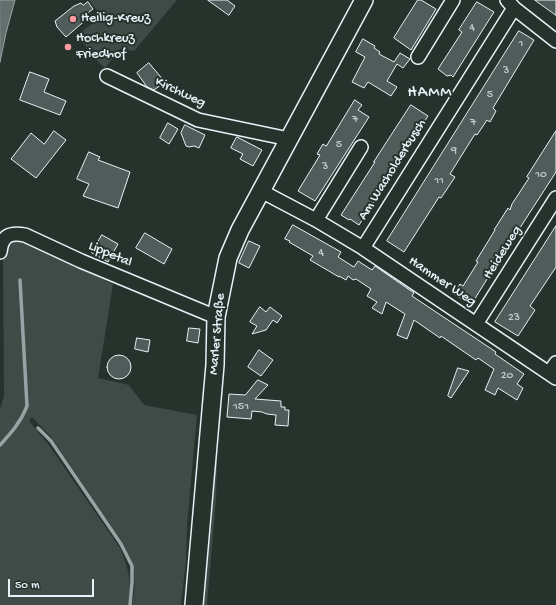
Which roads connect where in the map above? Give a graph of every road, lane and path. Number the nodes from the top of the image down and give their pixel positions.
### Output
1 (364, 0) edge
2 (453, 0) edge
3 (511, 4) edge
4 (556, 41) edge
5 (418, 57) dead end
6 (107, 76) dead end
7 (289, 139) junction
8 (361, 147) dead end
9 (261, 191) junction
10 (556, 198) edge
11 (316, 220) junction
12 (363, 248) junction
13 (0, 252) edge
14 (216, 317) junction
15 (476, 324) junction
16 (554, 372) edge
17 (194, 605) edge

1 - 7 main road, Marler Straße
2 - 5 street
3 - 4 street
3 - 12 street, Am Wacholderbusch
6 - 7 street, Kirchweg
7 - 9 main road, Marler Straße
8 - 11 street
9 - 11 street, Hammer Weg
9 - 14 main road, Marler Straße
10 - 15 street, Heideweg
11 - 12 street, Hammer Weg
12 - 15 street, Hammer Weg
13 - 14 street, Lippetal
14 - 17 main road, Marler Straße
15 - 16 street, Hammer Weg

